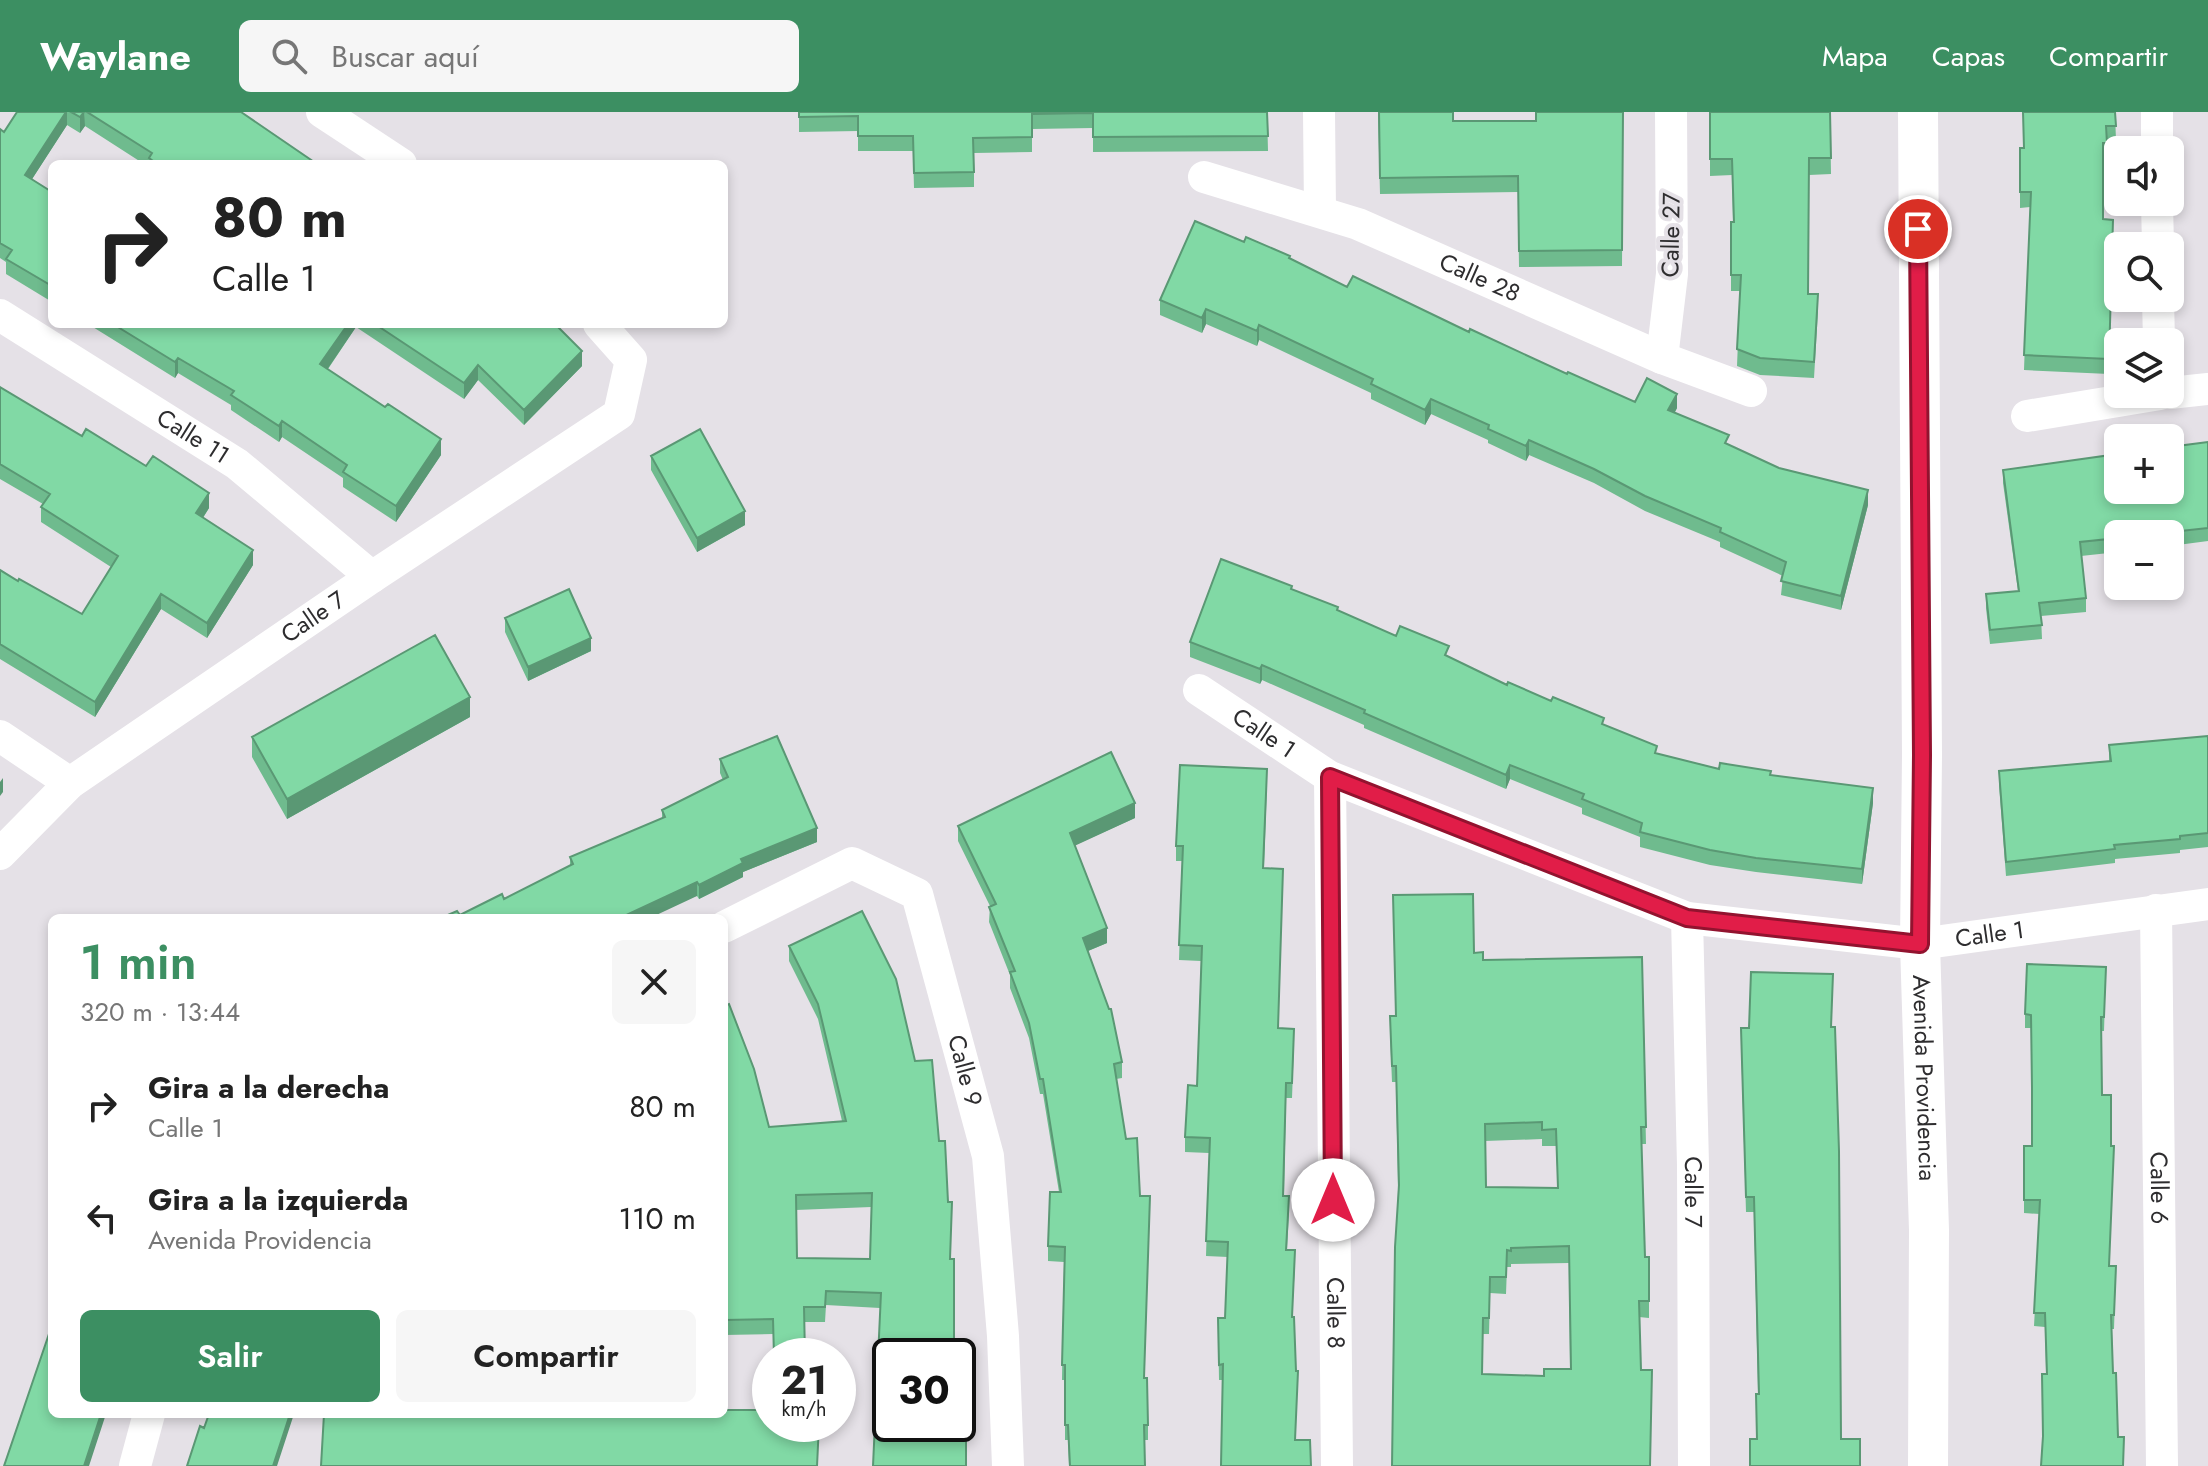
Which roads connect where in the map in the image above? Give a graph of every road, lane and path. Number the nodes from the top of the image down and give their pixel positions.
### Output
1 (322, 112) edge
2 (1319, 112) edge
3 (1671, 112) edge
4 (1918, 112) edge
5 (2157, 112) edge
6 (2157, 136) edge
7 (395, 160) edge
8 (1204, 177) dead end
9 (1320, 210) junction
10 (0, 315) edge
11 (603, 328) edge
12 (1662, 358) junction
13 (2208, 389) edge
14 (1751, 391) dead end
15 (2184, 392) edge
16 (2104, 403) edge
17 (2027, 416) dead end
18 (372, 577) junction
19 (1199, 690) dead end
20 (0, 736) edge
21 (1330, 777) junction
22 (70, 783) junction
23 (0, 854) edge
24 (2208, 904) edge
25 (2156, 910) junction
26 (1687, 918) junction
27 (728, 925) edge
28 (1920, 944) junction
29 (148, 1418) edge
30 (135, 1466) edge
31 (1008, 1466) edge
32 (1337, 1466) edge
33 (1694, 1466) edge
34 (1928, 1466) edge
35 (2162, 1466) edge

1 - 7 street
2 - 9 street
3 - 12 street, Calle 27
4 - 28 street, Avenida Providencia
5 - 6 street
8 - 9 street, Calle 28
9 - 12 street, Calle 28
10 - 18 street, Calle 11
11 - 18 street, Calle 7
12 - 14 street, Calle 28
13 - 15 street
16 - 17 street
18 - 22 street, Calle 7
19 - 21 street, Calle 1
20 - 22 street
21 - 26 street, Calle 1
21 - 32 street, Calle 8
22 - 23 street, Calle 7
24 - 25 street, Calle 1
25 - 28 street, Calle 1
25 - 35 street, Calle 6
26 - 28 street, Calle 1
26 - 33 street, Calle 7
27 - 31 street, Calle 9
28 - 34 street, Avenida Providencia
29 - 30 street

